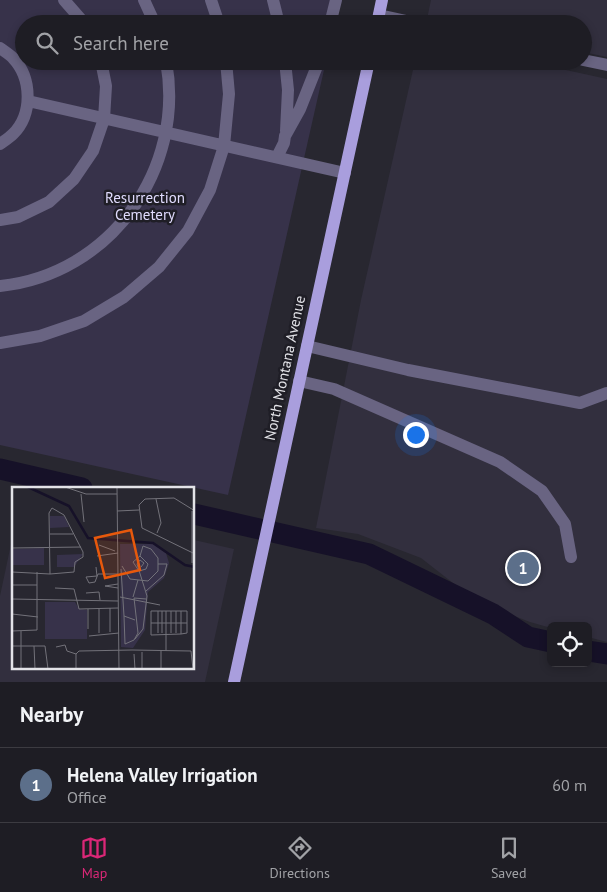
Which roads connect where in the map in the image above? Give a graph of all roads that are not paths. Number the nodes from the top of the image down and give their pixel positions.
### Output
1 (64, 0) edge
2 (144, 0) edge
3 (211, 0) edge
4 (273, 0) edge
5 (336, 0) edge
6 (382, 0) edge
7 (76, 15) edge
8 (152, 15) edge
9 (216, 15) edge
10 (277, 15) edge
11 (332, 15) edge
12 (379, 15) edge
13 (0, 48) edge
14 (15, 62) edge
15 (592, 62) edge
16 (607, 65) edge
17 (21, 70) edge
18 (103, 70) edge
19 (168, 70) edge
20 (227, 70) edge
21 (287, 70) edge
22 (315, 70) edge
23 (367, 70) edge
24 (28, 101) junction
25 (104, 119) junction
26 (166, 133) junction
27 (285, 136) junction
28 (0, 144) edge
29 (224, 146) junction
30 (277, 157) junction
31 (345, 173) junction
32 (0, 220) edge
33 (0, 286) edge
34 (0, 342) edge
35 (307, 346) junction
36 (299, 381) junction
37 (607, 392) edge
38 (571, 557) dead end
39 (234, 682) edge

1 - 7 lane
2 - 8 lane
3 - 9 lane
4 - 10 lane
5 - 11 lane
6 - 12 main road
13 - 14 lane
15 - 16 lane
17 - 24 lane
18 - 25 lane
19 - 26 lane
20 - 29 lane
21 - 27 lane
22 - 27 lane
23 - 31 main road, North Montana Avenue
24 - 25 lane
24 - 28 lane
25 - 26 lane
25 - 32 lane
26 - 29 lane
26 - 33 lane
27 - 30 lane
29 - 30 lane
29 - 34 lane
30 - 31 lane
31 - 35 main road, North Montana Avenue
35 - 36 main road, North Montana Avenue
35 - 37 lane
36 - 38 lane
36 - 39 main road, North Montana Avenue

